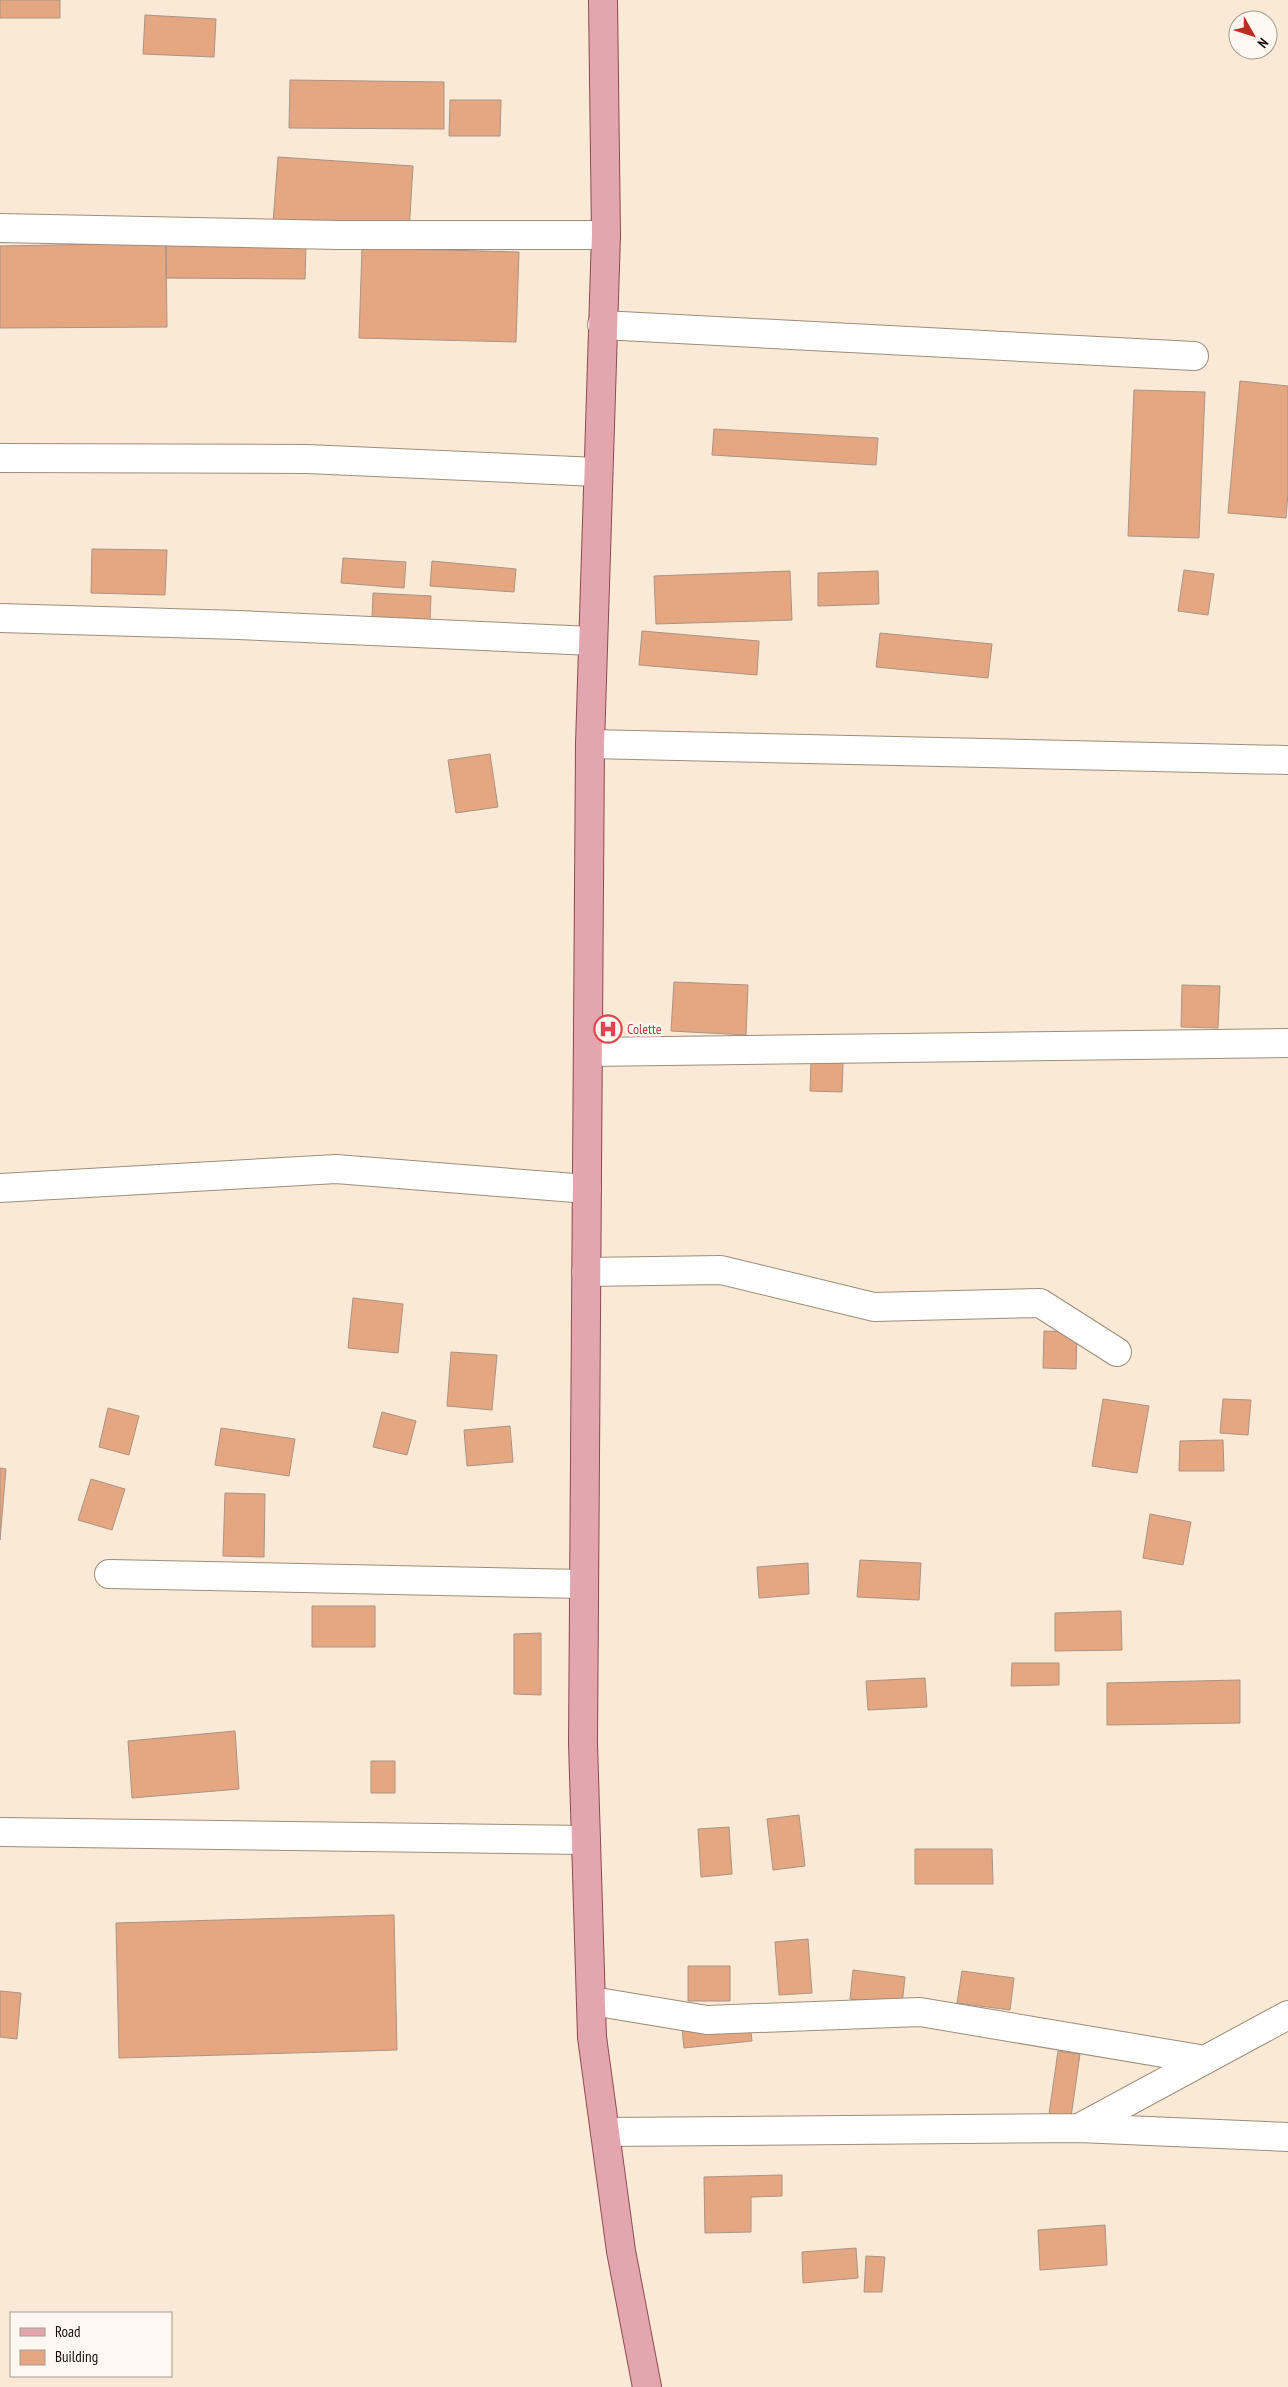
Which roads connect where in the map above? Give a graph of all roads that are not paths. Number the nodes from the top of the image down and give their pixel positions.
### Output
1 (603, 0) edge
2 (0, 228) edge
3 (606, 235) junction
4 (602, 325) junction
5 (1194, 356) dead end
6 (0, 458) edge
7 (597, 472) junction
8 (0, 618) edge
9 (592, 641) junction
10 (590, 744) junction
11 (1288, 760) edge
12 (1288, 1043) edge
13 (588, 1052) junction
14 (0, 1188) edge
15 (587, 1189) junction
16 (586, 1272) junction
17 (1117, 1352) dead end
18 (109, 1574) dead end
19 (584, 1584) junction
20 (0, 1832) edge
21 (586, 1840) junction
22 (592, 2001) junction
23 (1288, 2015) edge
24 (1205, 2060) junction
25 (1079, 2128) junction
26 (605, 2132) junction
27 (1288, 2138) edge
28 (647, 2387) edge

1 - 3 main road
2 - 3 street
3 - 4 main road
4 - 5 street
4 - 7 main road
6 - 7 street
7 - 9 main road
8 - 9 street
9 - 10 main road
10 - 11 street
10 - 13 main road
12 - 13 street
13 - 15 main road
14 - 15 street
15 - 16 main road
16 - 17 street
16 - 19 main road
18 - 19 street
19 - 21 main road
20 - 21 street
21 - 22 main road
22 - 24 street
22 - 26 main road
23 - 24 street
24 - 25 street
25 - 26 street
25 - 27 street
26 - 28 main road

